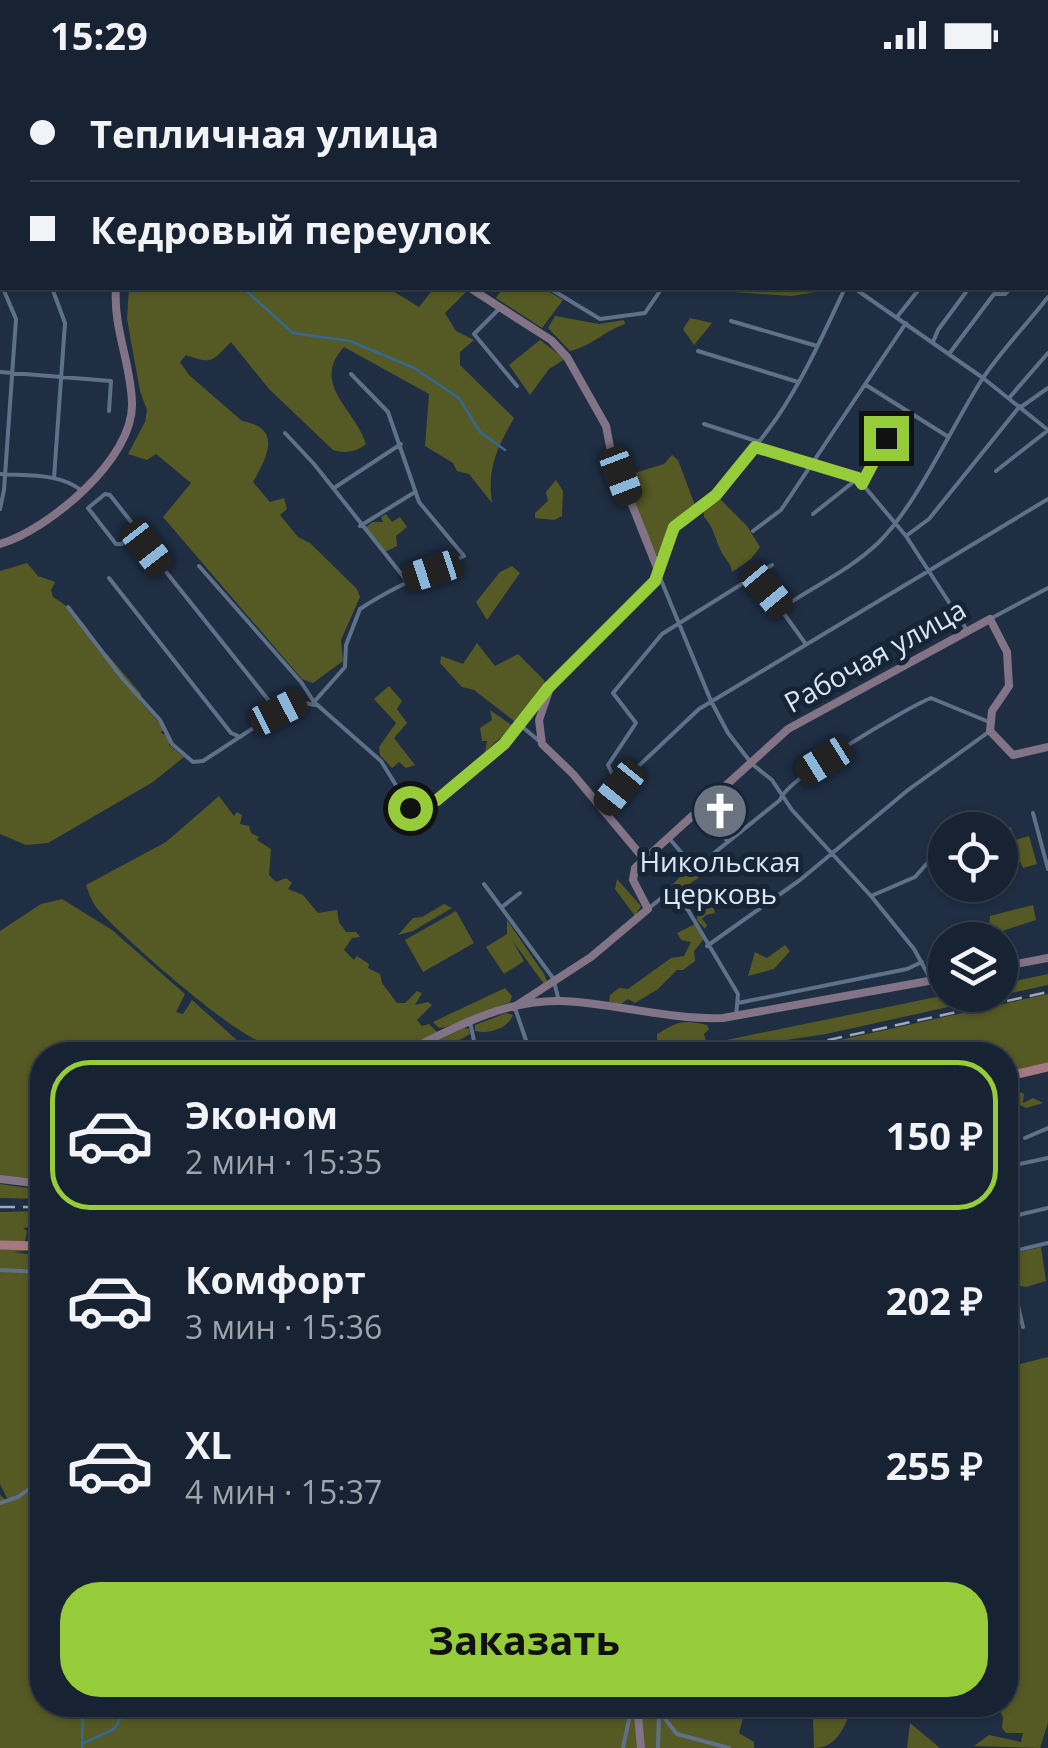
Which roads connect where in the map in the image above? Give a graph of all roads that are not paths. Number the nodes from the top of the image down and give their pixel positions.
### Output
1 (4, 290) edge
2 (53, 290) edge
3 (115, 290) edge
4 (474, 290) edge
5 (551, 290) edge
6 (661, 290) edge
7 (843, 290) edge
8 (858, 290) edge
9 (868, 290) edge
10 (918, 290) edge
11 (968, 290) edge
12 (1009, 290) edge
13 (865, 294) junction
14 (1048, 297) edge
15 (502, 306) junction
16 (898, 317) junction
17 (730, 321) dead end
18 (906, 323) junction
19 (933, 342) junction
20 (818, 346) junction
21 (698, 351) dead end
22 (1048, 353) edge
23 (950, 354) junction
24 (0, 372) edge
25 (10, 373) junction
26 (351, 374) dead end
27 (60, 377) junction
28 (983, 378) junction
29 (798, 382) junction
30 (866, 385) junction
31 (517, 386) dead end
32 (1048, 388) edge
33 (1009, 398) junction
34 (1020, 407) junction
35 (109, 411) dead end
36 (704, 424) dead end
37 (1048, 430) edge
38 (285, 434) dead end
39 (947, 436) junction
40 (886, 438) dead end
41 (401, 444) junction
42 (757, 444) junction
43 (812, 464) junction
44 (996, 471) dead end
45 (2, 474) edge
46 (54, 478) junction
47 (860, 481) junction
48 (334, 488) junction
49 (415, 492) junction
50 (78, 493) junction
51 (1048, 499) edge
52 (88, 508) junction
53 (0, 509) edge
54 (814, 514) dead end
55 (895, 524) junction
56 (360, 526) junction
57 (753, 532) dead end
58 (906, 536) junction
59 (0, 544) edge
60 (147, 548) dead end
61 (772, 565) dead end
62 (200, 566) dead end
63 (929, 571) junction
64 (660, 577) junction
65 (110, 578) dead end
66 (406, 580) junction
67 (1048, 588) edge
68 (767, 590) dead end
69 (68, 608) dead end
70 (782, 608) junction
71 (990, 618) junction
72 (679, 622) junction
73 (967, 630) junction
74 (806, 644) junction
75 (552, 685) junction
76 (711, 701) junction
77 (319, 706) junction
78 (278, 712) junction
79 (520, 725) junction
80 (989, 726) junction
81 (238, 736) junction
82 (538, 740) junction
83 (1048, 746) edge
84 (752, 764) junction
85 (619, 788) junction
86 (781, 795) junction
87 (701, 808) junction
88 (601, 810) junction
89 (1034, 814) dead end
90 (668, 837) junction
91 (728, 842) junction
92 (833, 852) junction
93 (644, 858) junction
94 (928, 863) edge
95 (1048, 870) edge
96 (484, 884) dead end
97 (520, 893) dead end
98 (872, 896) junction
99 (502, 907) junction
100 (648, 909) junction
101 (707, 946) junction
102 (1048, 958) edge
103 (922, 962) junction
104 (1018, 964) edge
105 (928, 974) edge
106 (928, 981) edge
107 (554, 983) junction
108 (559, 1001) junction
109 (738, 1002) junction
110 (514, 1006) junction
111 (736, 1017) junction
112 (470, 1022) junction
113 (428, 1042) edge
114 (474, 1042) edge
115 (526, 1042) edge
116 (1048, 1067) edge
117 (1018, 1073) edge
118 (1048, 1128) edge
119 (1025, 1138) dead end
120 (1048, 1158) edge
121 (1018, 1165) edge
122 (0, 1179) edge
123 (30, 1183) edge
124 (1048, 1208) edge
125 (1018, 1215) edge
126 (1048, 1243) edge
127 (0, 1246) edge
128 (30, 1246) edge
129 (1018, 1249) edge
130 (0, 1270) edge
131 (30, 1271) edge
132 (1018, 1305) edge
133 (1023, 1326) dead end
134 (30, 1488) edge
135 (0, 1503) edge
136 (631, 1717) edge
137 (636, 1717) edge
138 (658, 1717) edge
139 (662, 1717) edge
140 (623, 1748) edge
141 (640, 1748) edge
142 (658, 1748) edge
143 (728, 1748) edge

1 - 25 street
2 - 27 street
3 - 50 street
4 - 15 street
5 - 6 street
7 - 20 street
8 - 13 street
9 - 13 street
10 - 16 street
11 - 19 street
12 - 23 street
13 - 16 street
14 - 28 street
15 - 31 street
15 - 64 street
16 - 18 street
17 - 20 street
18 - 19 street
18 - 30 street
19 - 23 street
20 - 29 street
21 - 29 street
22 - 33 street
23 - 28 street
24 - 25 street
25 - 27 street
25 - 45 street
26 - 41 street
27 - 35 street
27 - 46 street
28 - 33 street
28 - 39 street
29 - 42 street
30 - 39 street
30 - 43 street
32 - 34 street
33 - 34 street
34 - 37 street
34 - 58 street
36 - 42 street
37 - 44 street
38 - 48 street
39 - 55 street
40 - 47 street
41 - 48 street
41 - 49 street
42 - 43 street
42 - 64 street
43 - 47 street
43 - 57 street
45 - 46 street
45 - 53 street
46 - 50 street
47 - 54 street
47 - 55 street
48 - 56 street
49 - 56 street
49 - 66 street
50 - 52 street
50 - 59 street
51 - 63 street
52 - 52 street
55 - 58 street
55 - 70 street
56 - 66 street
58 - 63 street
60 - 78 street
61 - 72 street
62 - 77 street
63 - 73 street
63 - 74 street
64 - 72 street
64 - 75 street
65 - 81 street
66 - 77 street
67 - 71 street, Рабочая улица
68 - 70 street
69 - 81 street
70 - 74 street
71 - 73 street, Рабочая улица
71 - 80 street
72 - 76 street
72 - 85 street
73 - 84 street, Рабочая улица
74 - 76 street
75 - 79 street
75 - 82 street
76 - 84 street
76 - 85 street
77 - 78 street
77 - 79 street
78 - 81 street
79 - 82 street
80 - 83 street
80 - 86 street
80 - 92 street
82 - 88 street
84 - 86 street
84 - 87 street, Рабочая улица
85 - 88 street
86 - 91 street
86 - 92 street
87 - 90 street, Рабочая улица
87 - 91 street
88 - 93 street
89 - 95 street
90 - 91 street
90 - 93 street, Рабочая улица
92 - 98 street
92 - 101 street
93 - 100 street
94 - 98 street
96 - 99 street
97 - 99 street
98 - 103 street
99 - 107 street
100 - 101 street
100 - 107 street
101 - 109 street
102 - 104 street
103 - 105 street
103 - 109 street
106 - 111 street
107 - 108 street
107 - 110 street
108 - 110 street
108 - 111 street
109 - 111 street
110 - 112 street
110 - 115 street
112 - 113 street
112 - 114 street
116 - 117 main road
118 - 119 street
120 - 121 street
122 - 123 street
124 - 125 street
126 - 129 street
127 - 128 main road
130 - 131 street
132 - 133 street
134 - 135 street
136 - 140 street
137 - 141 street
138 - 142 street
139 - 143 street

